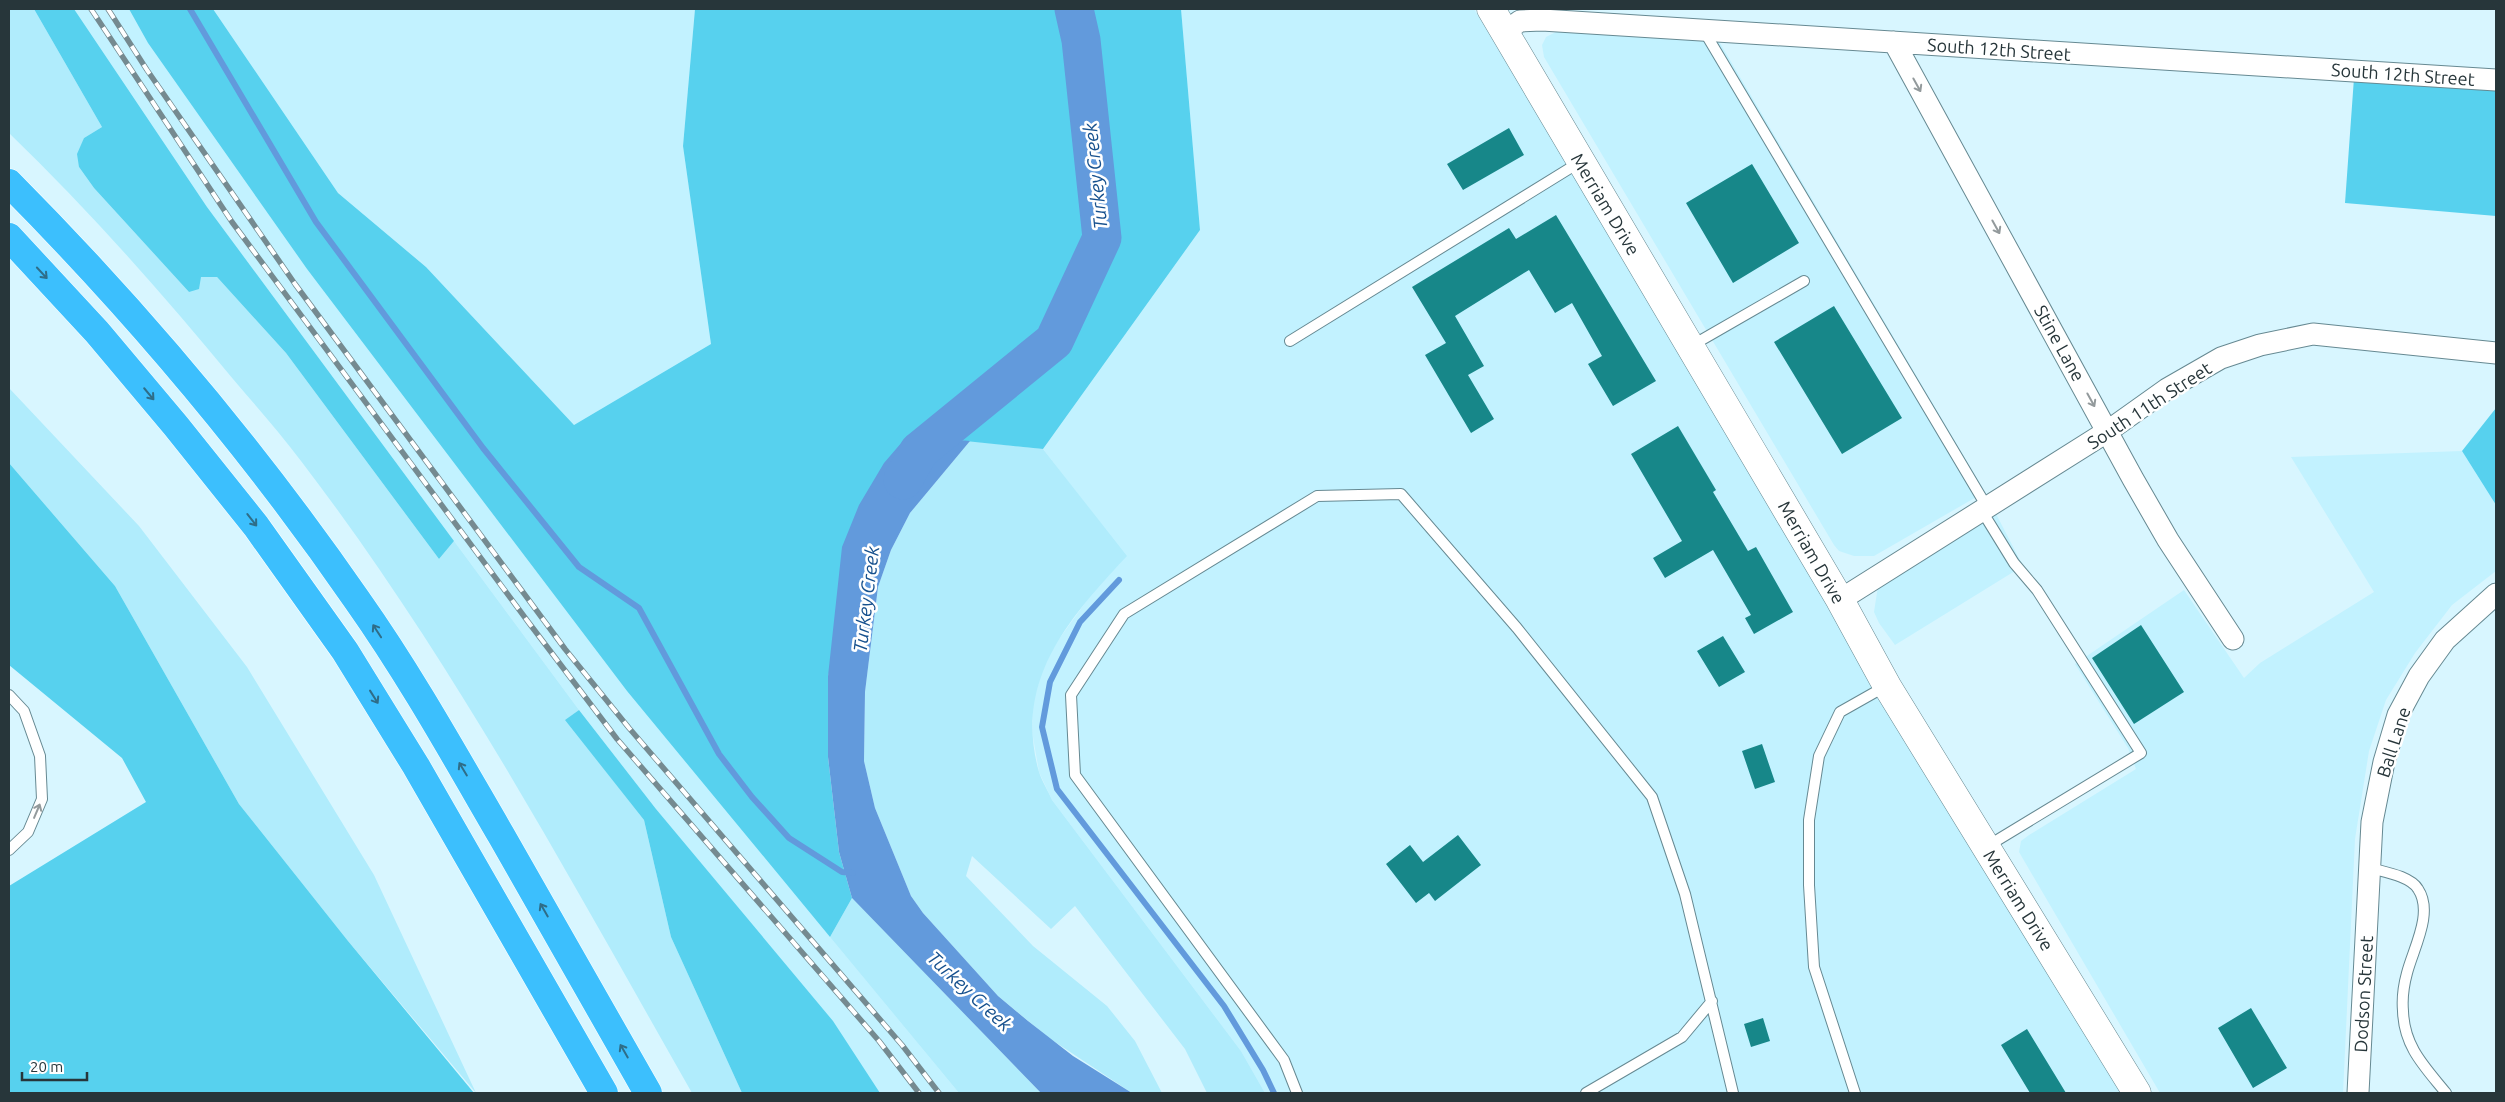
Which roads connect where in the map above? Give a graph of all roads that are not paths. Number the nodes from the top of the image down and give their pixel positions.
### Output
1 (1491, 9) edge
2 (1704, 31) junction
3 (1505, 32) junction
4 (1894, 42) junction
5 (2496, 80) edge
6 (1581, 161) junction
7 (9, 183) edge
8 (9, 237) edge
9 (1804, 280) dead end
10 (1290, 341) dead end
11 (1690, 347) junction
12 (2496, 353) edge
13 (2108, 431) junction
14 (1984, 509) junction
15 (2496, 594) edge
16 (1840, 600) junction
17 (2233, 639) dead end
18 (1887, 686) junction
19 (9, 695) edge
20 (1986, 847) junction
21 (9, 850) edge
22 (2370, 868) junction
23 (2368, 894) joint
24 (1712, 1002) junction
25 (604, 1093) edge
26 (648, 1093) edge
27 (1297, 1093) edge
28 (1586, 1093) edge
29 (1733, 1093) edge
30 (1855, 1093) edge
31 (2137, 1093) edge
32 (2358, 1093) edge
33 (2446, 1093) edge

1 - 3 main road, Merriam Drive
2 - 3 street, South 12th Street
2 - 4 street, South 12th Street
2 - 14 lane
3 - 6 main road, Merriam Drive
4 - 5 street, South 12th Street
4 -> 13 street, Stine Lane
6 - 10 lane
6 - 11 main road, Merriam Drive
26 -> 7 highway
8 -> 25 highway
9 - 11 lane
11 - 16 main road, Merriam Drive
12 - 13 street, South 11th Street
13 - 14 street, South 11th Street
13 - 17 street, Stine Lane
14 - 16 street, South 11th Street
14 - 20 lane
15 - 22 street, Ball Lane
16 - 18 main road, Merriam Drive
18 - 20 main road, Merriam Drive
18 - 30 lane
21 -> 19 lane
20 - 31 main road, Merriam Drive
22 - 23 street, Ball Lane
22 - 33 lane
23 - 32 street, Dodson Street
24 - 27 lane
24 - 28 lane
24 - 29 lane

